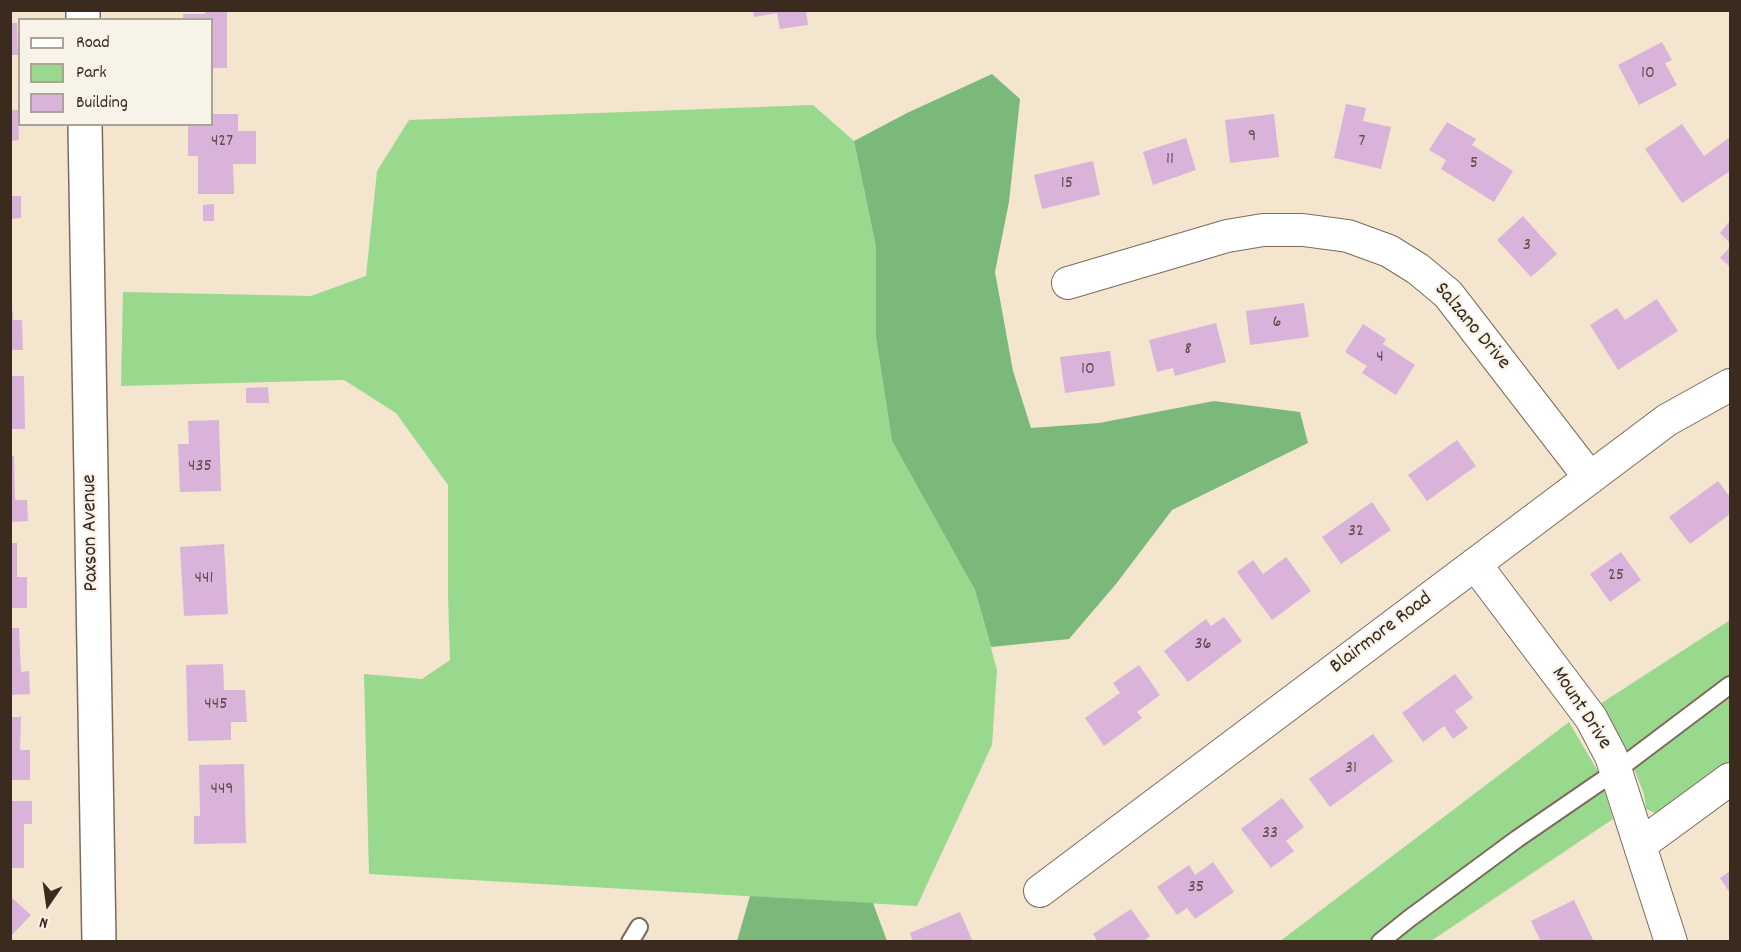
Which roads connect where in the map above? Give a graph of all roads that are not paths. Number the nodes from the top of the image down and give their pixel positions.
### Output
1 (85, 126) edge
2 (1068, 282) dead end
3 (1731, 385) edge
4 (1590, 478) junction
5 (1475, 564) junction
6 (1731, 685) edge
7 (1616, 771) junction
8 (1731, 779) edge
9 (1640, 845) junction
10 (1040, 891) dead end
11 (639, 927) dead end
12 (99, 942) edge
13 (630, 942) edge
14 (1380, 942) edge
15 (1671, 942) edge

1 - 12 street, Paxson Avenue
2 - 4 street, Salzano Drive
3 - 4 street, Blairmore Road
4 - 5 street, Blairmore Road
5 - 7 street, Mount Drive
5 - 10 street, Blairmore Road
6 - 7 lane
7 - 9 street, Mount Drive
7 - 14 lane
8 - 9 street
9 - 15 street, Mount Drive
11 - 13 lane

